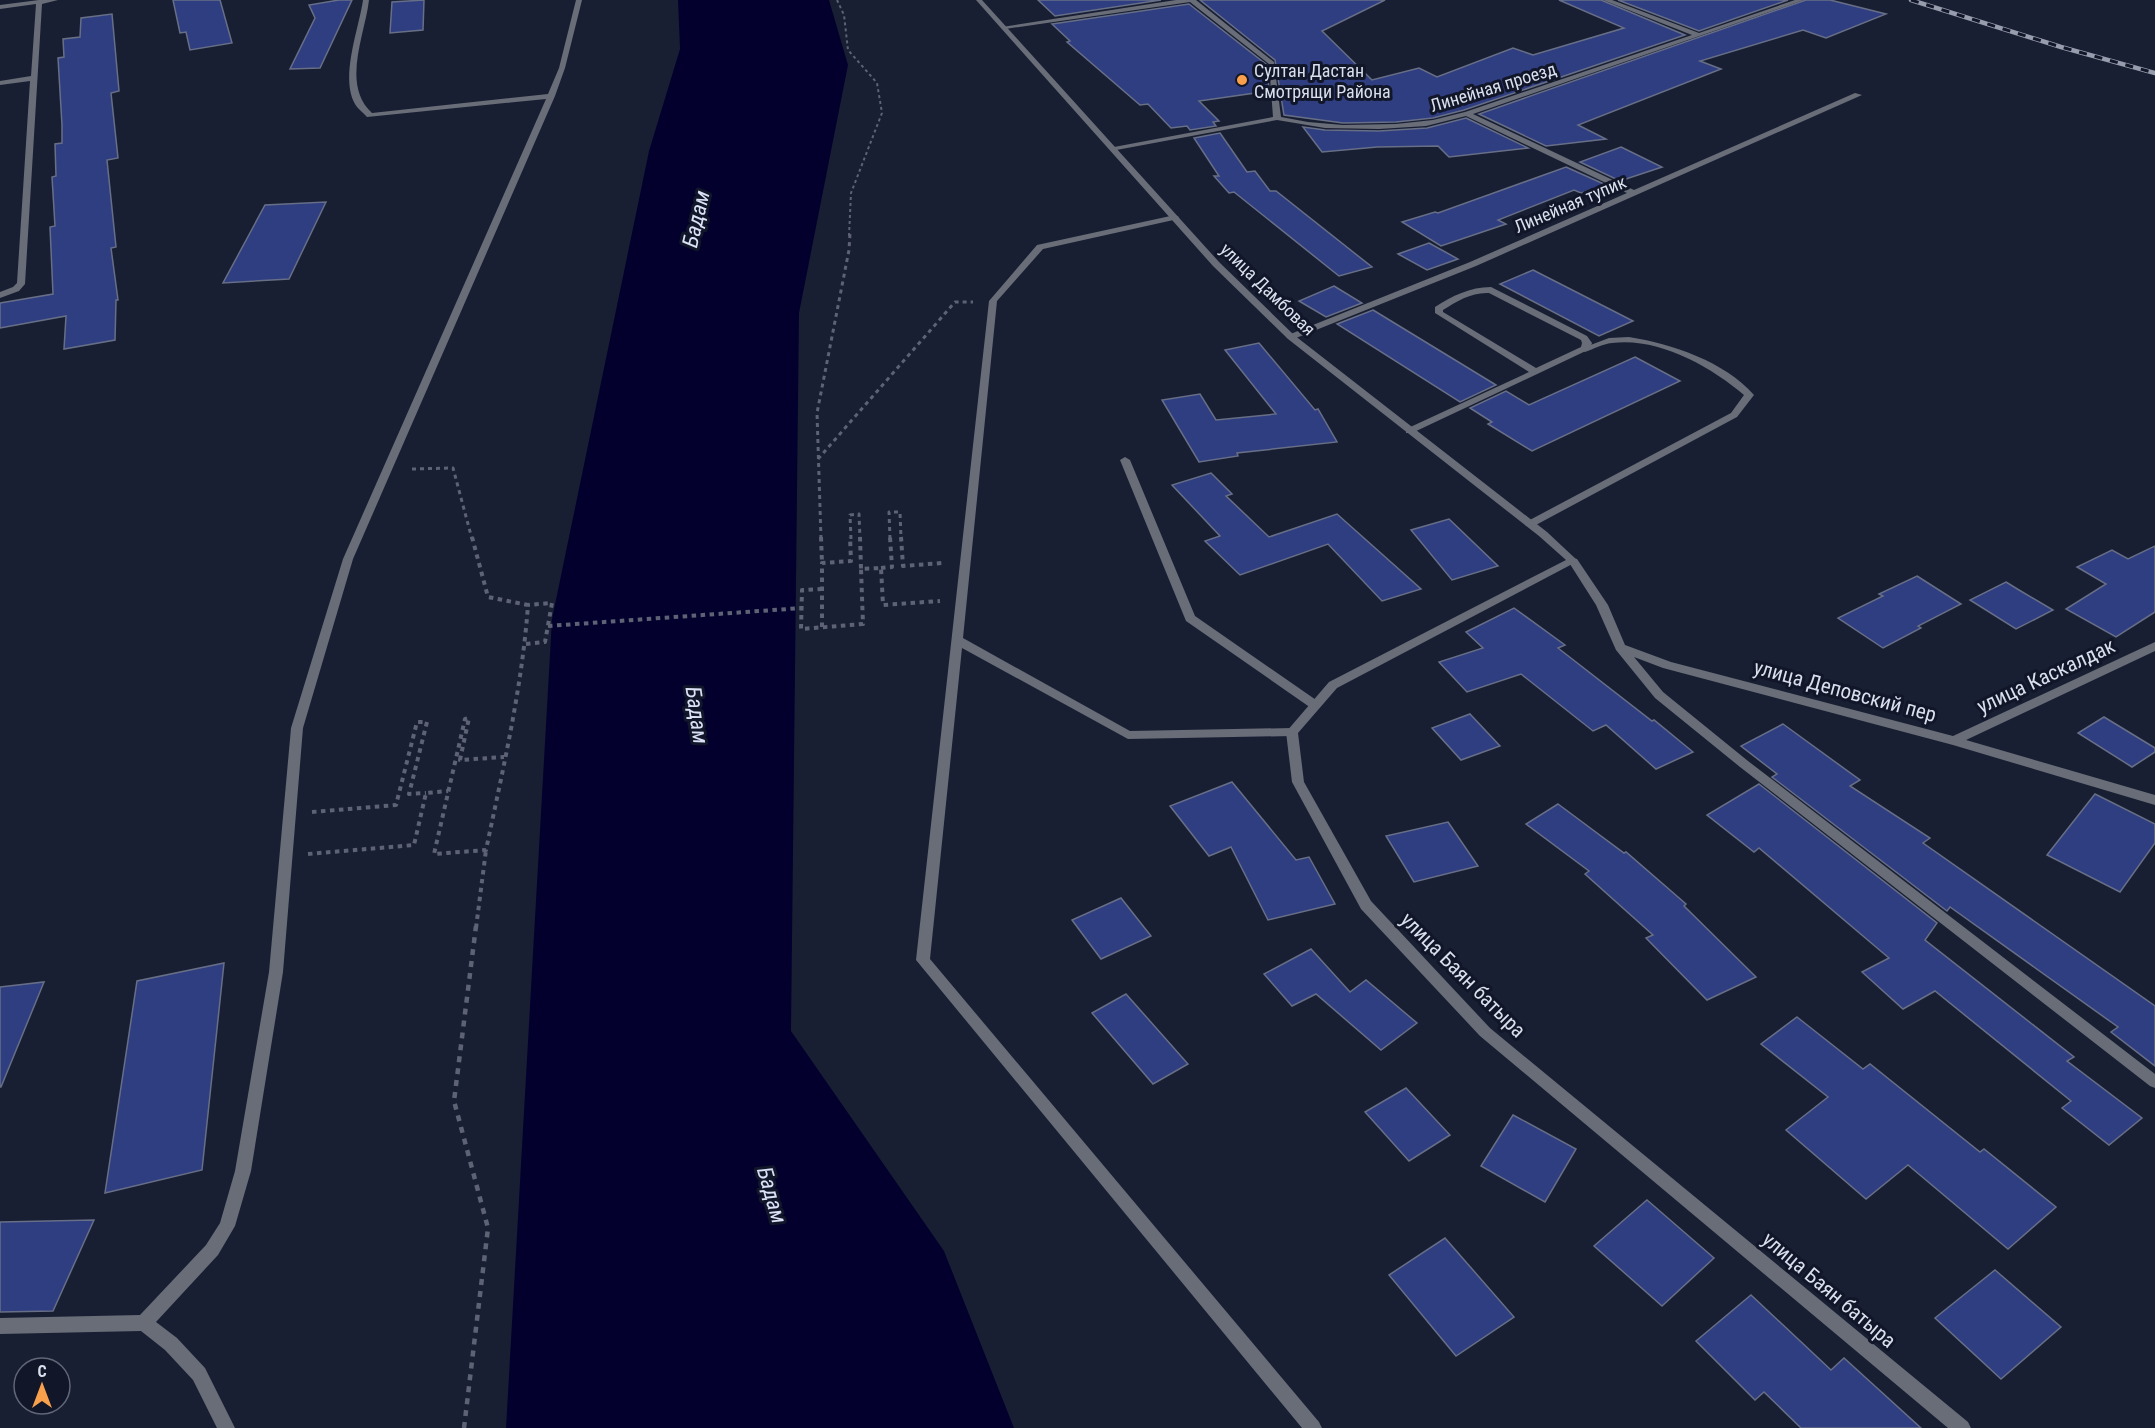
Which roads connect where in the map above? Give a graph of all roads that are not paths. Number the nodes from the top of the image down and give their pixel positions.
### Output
1 (55, 0) edge
2 (366, 0) edge
3 (579, 0) edge
4 (979, 0) edge
5 (1190, 0) edge
6 (1606, 0) edge
7 (1801, 0) edge
8 (39, 2) junction
9 (0, 8) edge
10 (1005, 27) junction
11 (1699, 35) junction
12 (34, 78) junction
13 (0, 83) edge
14 (1858, 95) dead end
15 (551, 96) junction
16 (1467, 114) junction
17 (1277, 118) junction
18 (1114, 149) junction
19 (1635, 194) junction
20 (1174, 217) junction
21 (0, 295) edge
22 (1291, 337) junction
23 (1585, 349) junction
24 (1536, 372) junction
25 (1409, 431) junction
26 (1125, 460) dead end
27 (1530, 524) junction
28 (1573, 561) junction
29 (957, 640) junction
30 (2155, 645) edge
31 (1620, 647) junction
32 (1315, 705) junction
33 (1293, 732) junction
34 (1954, 741) junction
35 (2155, 800) edge
36 (2155, 1082) edge
37 (144, 1323) junction
38 (0, 1326) edge
39 (226, 1428) edge
40 (1313, 1428) edge
41 (1962, 1428) edge

1 - 8 street
2 - 15 street
3 - 15 street
4 - 10 street, улица Дамбовая
5 - 10 street
5 - 17 street
6 - 11 street
7 - 11 street, Линейная проезд
8 - 9 street
8 - 12 street
10 - 18 street, улица Дамбовая
11 - 16 street, Линейная проезд
12 - 13 street
12 - 21 street
14 - 19 street, Линейная тупик
15 - 37 street
16 - 17 street, Линейная проезд
16 - 19 street
17 - 18 street, Линейная проезд
18 - 20 street, улица Дамбовая
19 - 22 street, Линейная тупик
20 - 22 street, улица Дамбовая
20 - 29 street
22 - 25 street, улица Дамбовая
23 - 24 street
23 - 24 street
23 - 27 street
24 - 25 street
25 - 27 street, улица Дамбовая
26 - 32 street
27 - 28 street, улица Дамбовая
28 - 31 street
28 - 32 street
29 - 33 street
29 - 40 street
30 - 34 street, улица Каскалдак
31 - 34 street, улица Деповский пер
31 - 36 street
32 - 33 street
33 - 41 street, улица Баян батыра
34 - 35 street, улица Деповский пер
37 - 38 street
37 - 39 street

